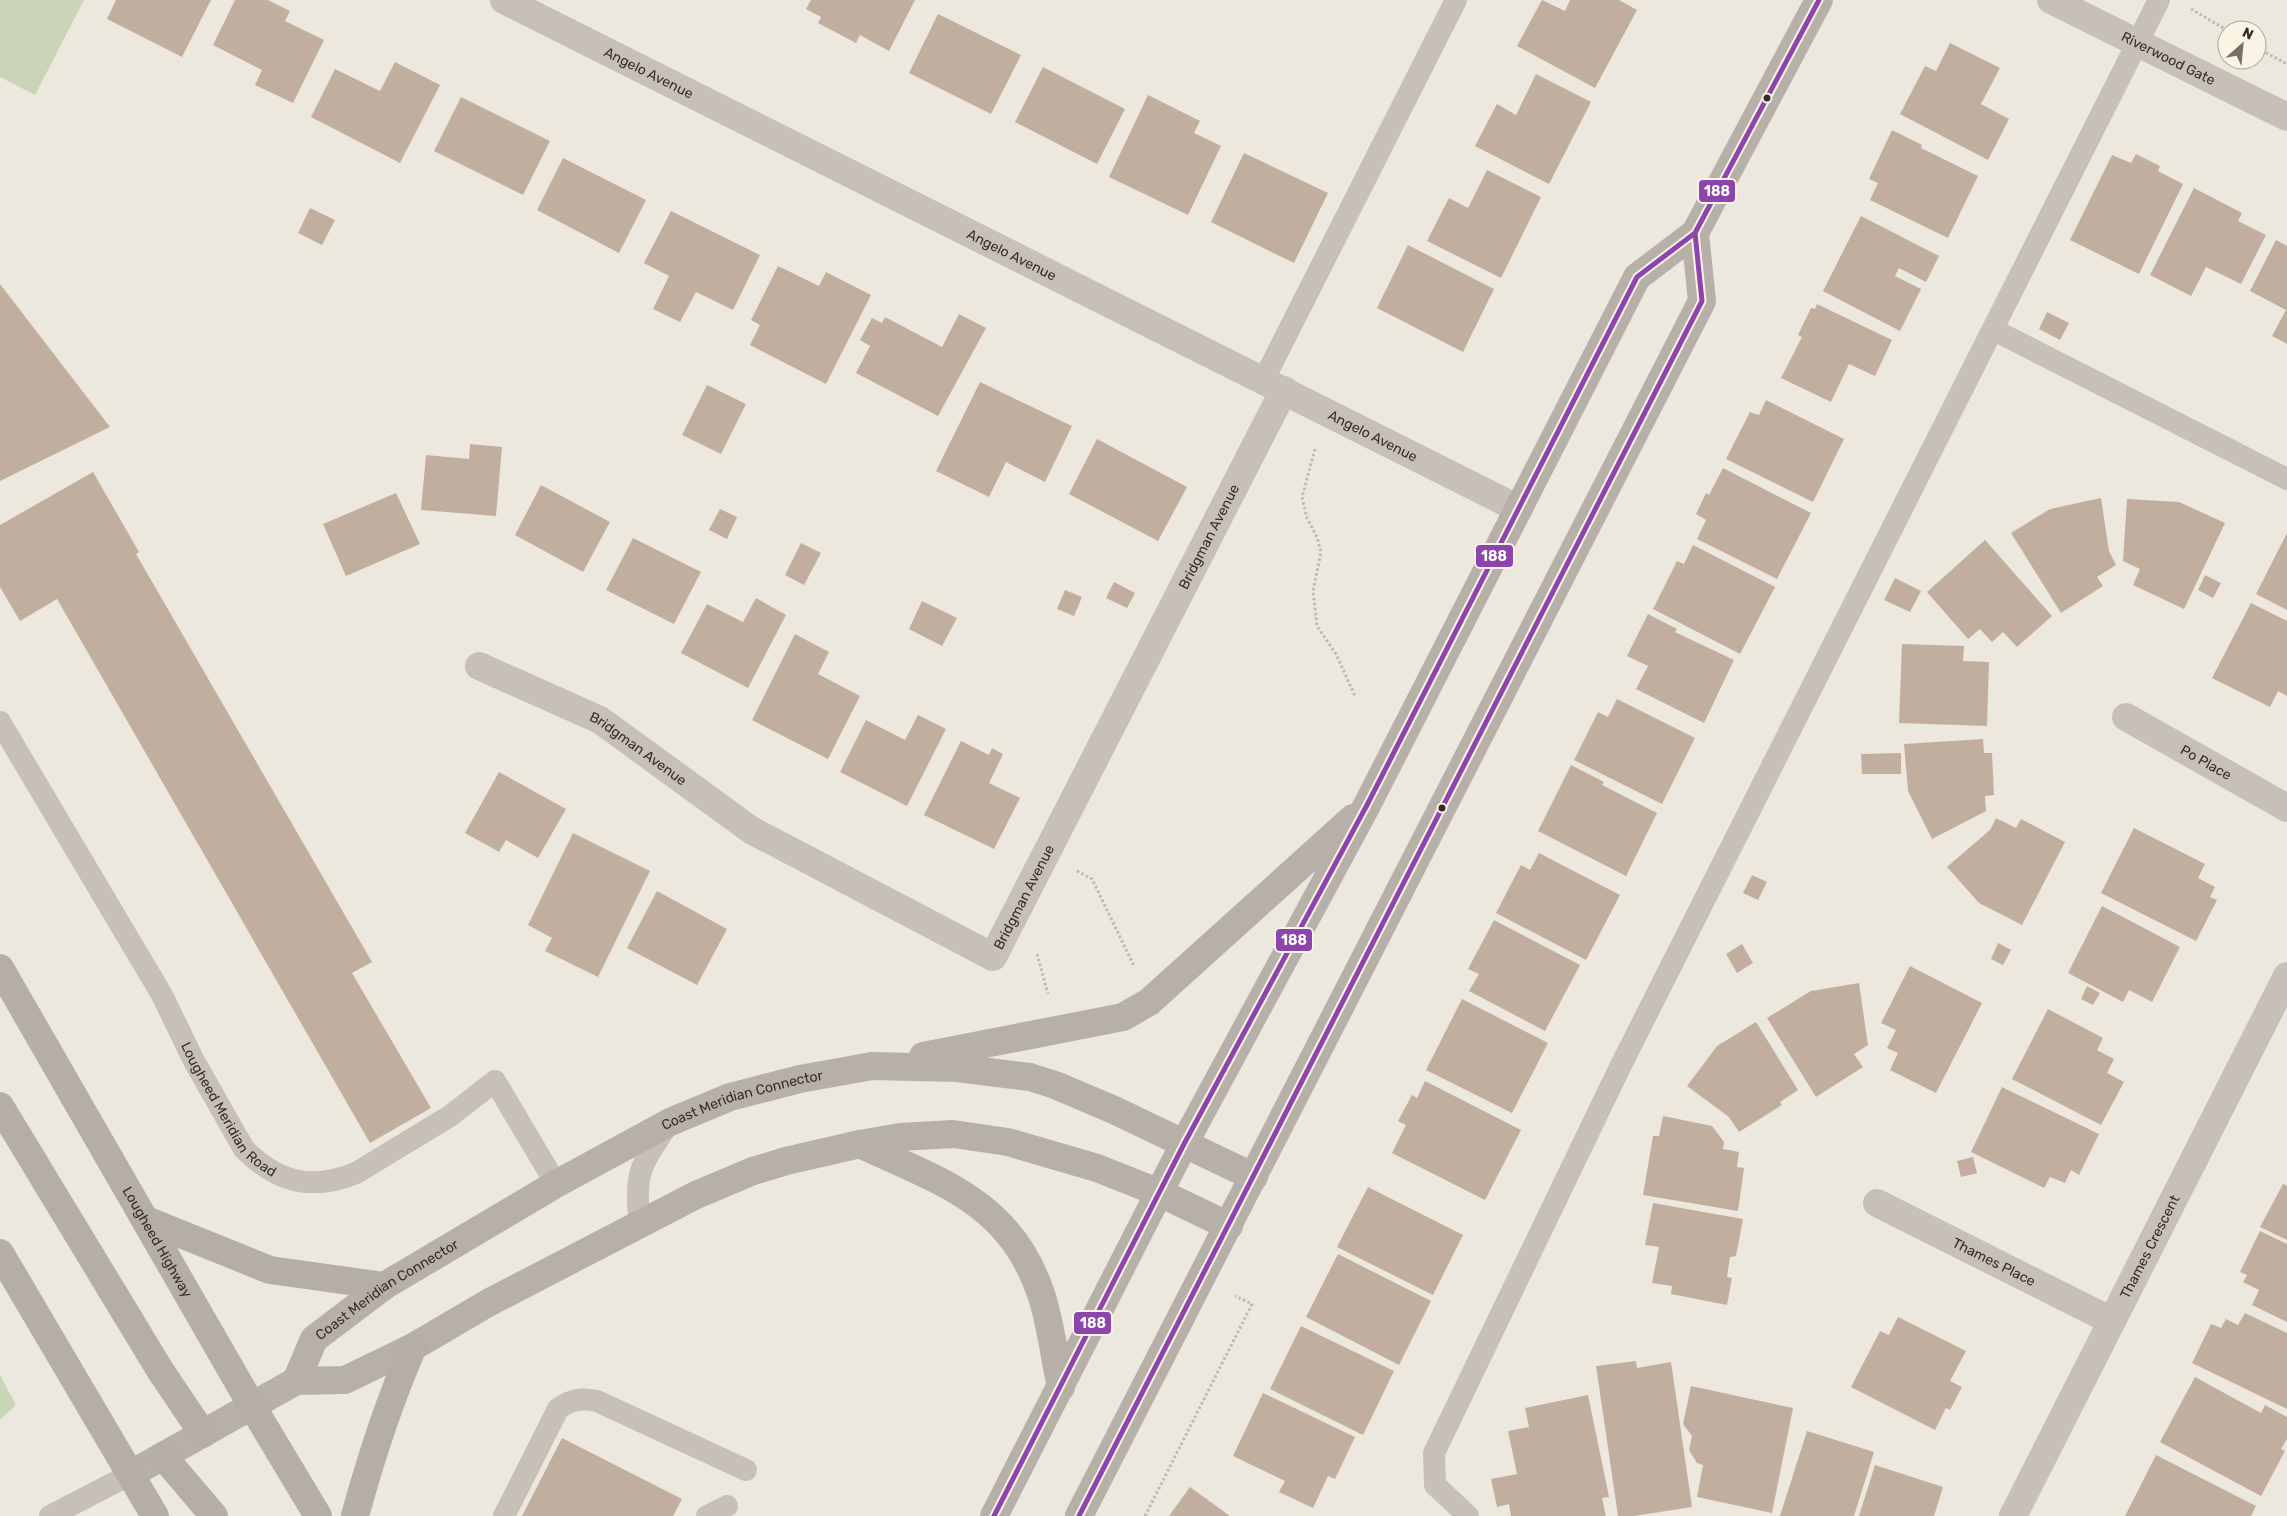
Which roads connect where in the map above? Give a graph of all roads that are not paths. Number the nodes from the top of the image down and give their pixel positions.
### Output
1 (504, 0) edge
2 (1456, 0) edge
3 (1819, 0) edge
4 (2051, 0) edge
5 (2158, 0) edge
6 (2137, 42) junction
7 (2287, 117) edge
8 (1695, 233) junction
9 (1994, 330) junction
10 (1273, 385) junction
11 (2287, 479) edge
12 (1519, 509) junction
13 (479, 666) dead end
14 (2126, 716) dead end
15 (0, 722) edge
16 (1368, 805) junction
17 (2287, 808) edge
18 (0, 968) edge
19 (2287, 976) edge
20 (872, 1066) junction
21 (0, 1106) edge
22 (670, 1122) junction
23 (860, 1144) junction
24 (1184, 1144) junction
25 (1254, 1177) junction
26 (556, 1184) junction
27 (1160, 1193) junction
28 (1877, 1203) dead end
29 (146, 1220) junction
30 (640, 1223) junction
31 (1229, 1226) junction
32 (0, 1253) edge
33 (384, 1286) junction
34 (2112, 1321) junction
35 (413, 1346) junction
36 (296, 1381) junction
37 (1060, 1388) junction
38 (252, 1406) junction
39 (203, 1434) junction
40 (163, 1456) junction
41 (746, 1470) dead end
42 (131, 1474) junction
43 (727, 1506) dead end
44 (50, 1516) edge
45 (155, 1516) edge
46 (214, 1516) edge
47 (318, 1516) edge
48 (355, 1516) edge
49 (504, 1516) edge
50 (706, 1516) edge
51 (994, 1516) edge
52 (1079, 1516) edge
53 (1468, 1516) edge
54 (2013, 1516) edge

1 - 10 street, Angelo Avenue
2 - 10 lane
3 - 8 main road
4 - 6 street, Riverwood Gate
5 - 6 lane
6 - 7 street, Riverwood Gate
6 - 9 lane
8 - 12 main road
8 - 25 main road
9 - 11 lane
9 - 53 lane
10 - 12 street, Angelo Avenue
10 - 13 street, Bridgman Avenue
12 - 16 main road
14 - 17 street, Po Place
15 - 26 lane, Lougheed Meridian Road
16 - 20 main road
16 - 24 main road
18 - 29 main road, Lougheed Highway
19 - 34 street, Thames Crescent
20 - 22 main road, Coast Meridian Connector
20 - 24 main road, Coast Meridian Connector
21 - 39 main road
22 - 26 main road, Coast Meridian Connector
22 - 30 lane
23 - 27 main road
23 - 30 main road
23 - 37 main road
24 - 25 main road, Coast Meridian Connector
24 - 27 main road
25 - 31 main road
26 - 33 main road, Coast Meridian Connector
27 - 31 main road
27 - 37 main road
28 - 34 street, Thames Place
29 - 33 main road
29 - 38 main road, Lougheed Highway
30 - 35 main road
31 - 52 main road
32 - 42 main road
33 - 36 main road, Coast Meridian Connector
34 - 54 street, Thames Crescent
35 - 36 main road
35 - 48 main road
36 - 38 main road
37 - 51 main road
38 - 39 main road
38 - 47 main road, Lougheed Highway
39 - 40 main road
40 - 42 main road
40 - 46 main road
41 - 49 lane
42 - 44 lane
42 - 45 main road
43 - 50 lane

